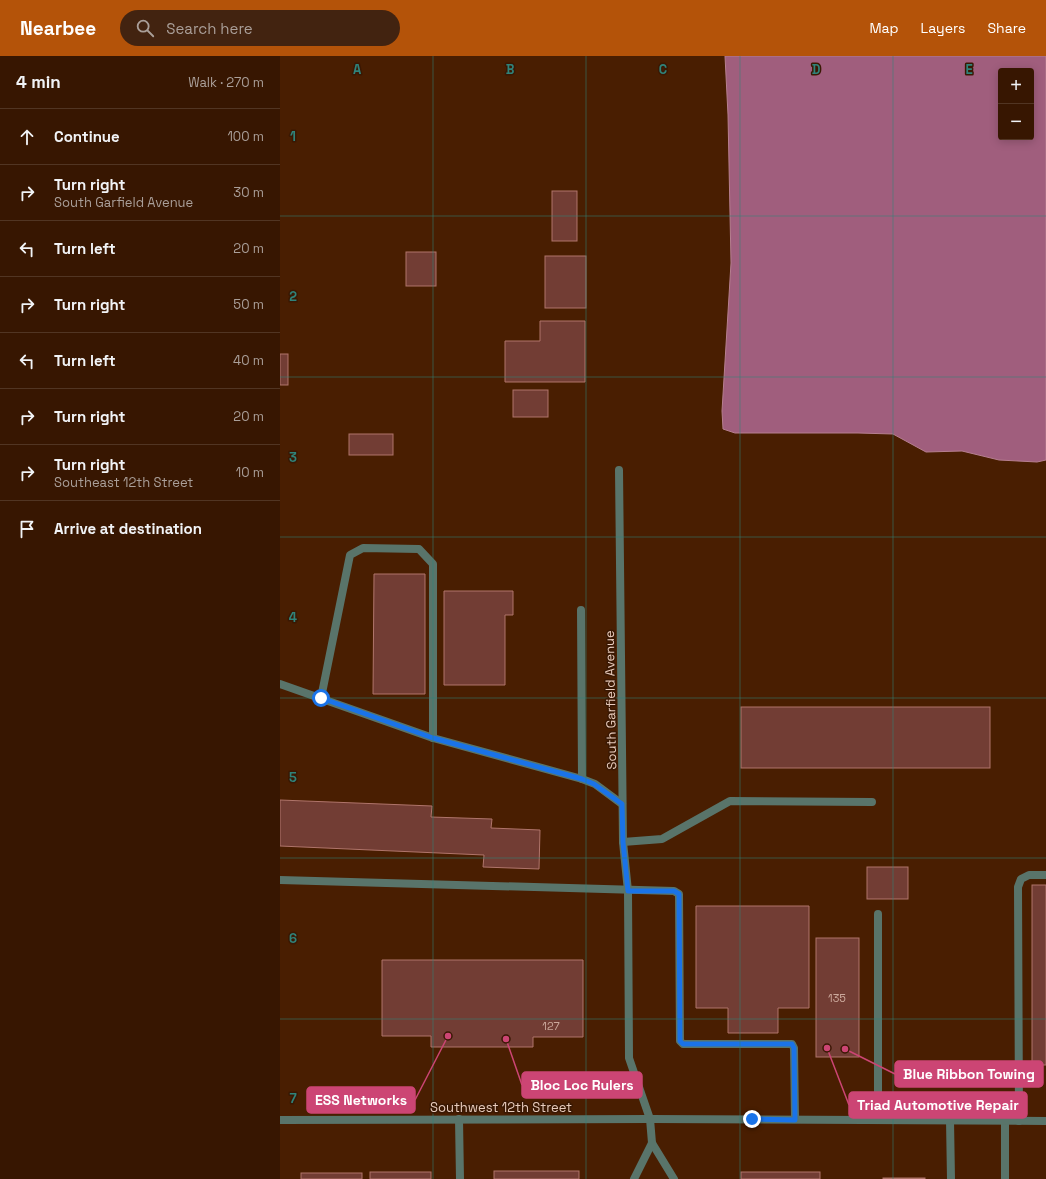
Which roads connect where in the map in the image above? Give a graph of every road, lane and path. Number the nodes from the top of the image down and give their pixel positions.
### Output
1 (619, 470) dead end
2 (581, 610) dead end
3 (280, 684) edge
4 (321, 698) junction
5 (433, 738) junction
6 (582, 779) junction
7 (872, 802) dead end
8 (622, 804) junction
9 (623, 842) junction
10 (1046, 875) edge
11 (280, 880) edge
12 (628, 891) junction
13 (878, 914) dead end
14 (650, 1119) junction
15 (280, 1120) edge
16 (459, 1120) junction
17 (795, 1120) junction
18 (878, 1120) junction
19 (950, 1120) junction
20 (1004, 1120) junction
21 (1019, 1120) junction
22 (1046, 1120) edge
23 (652, 1143) junction
24 (460, 1179) edge
25 (634, 1179) edge
26 (674, 1179) edge
27 (951, 1179) edge
28 (1005, 1179) edge

1 - 8 street, South Garfield Avenue
2 - 6 street
3 - 4 street
4 - 5 street
4 - 5 street
5 - 6 street
6 - 8 street
7 - 9 street
8 - 9 street, South Garfield Avenue
9 - 12 street, South Garfield Avenue
10 - 21 street
11 - 12 street
12 - 14 street, South Garfield Avenue
12 - 17 street
13 - 18 street
14 - 16 street, Southwest 12th Street
14 - 17 street, Southwest 12th Street
14 - 23 street, South Garfield Avenue
15 - 16 street, Southwest 12th Street
16 - 24 street
17 - 18 street, Southwest 12th Street
18 - 19 street, Southwest 12th Street
19 - 20 street, Southwest 12th Street
19 - 27 street
20 - 21 street, Southwest 12th Street
20 - 28 street
21 - 22 street, Southwest 12th Street
23 - 25 street
23 - 26 street, South Garfield Avenue

